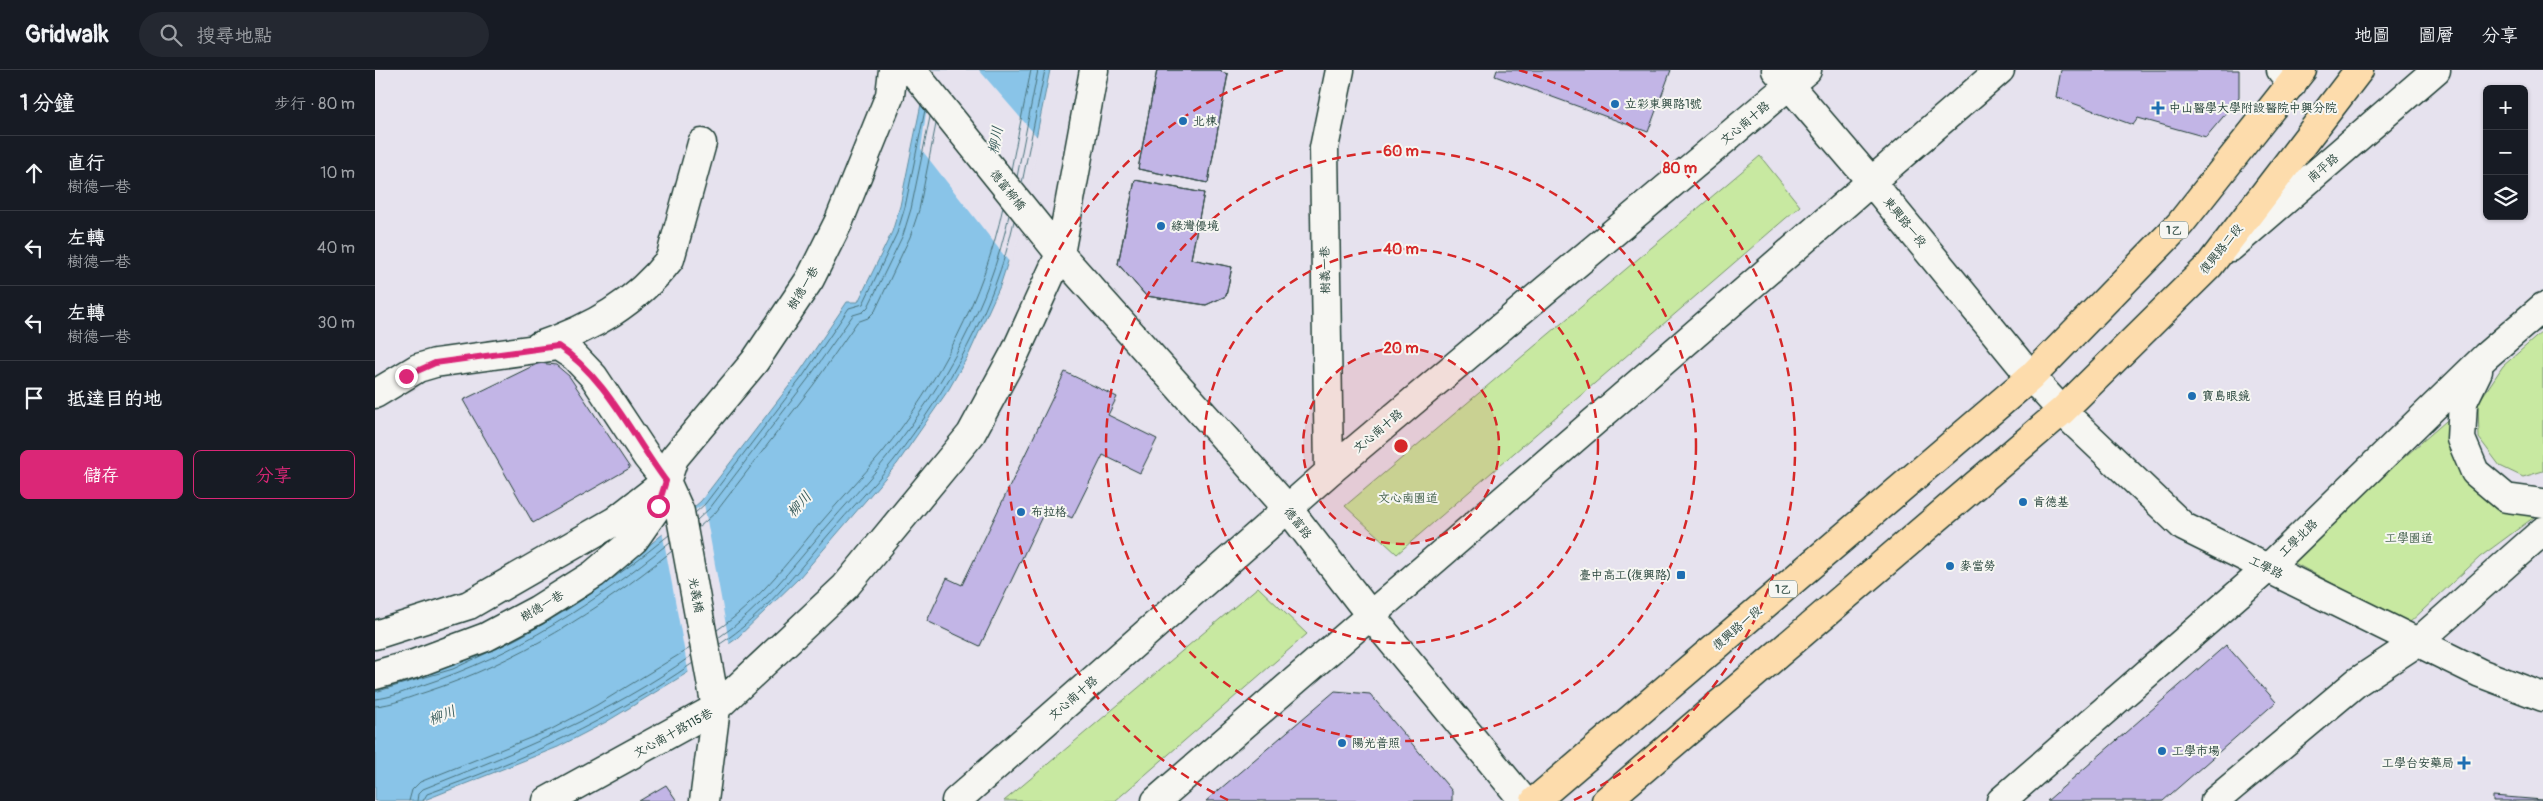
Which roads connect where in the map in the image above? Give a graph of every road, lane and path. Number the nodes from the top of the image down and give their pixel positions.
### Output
1 (1094, 70) edge
2 (1340, 70) edge
3 (2000, 70) edge
4 (2359, 70) edge
5 (2436, 70) edge
6 (908, 73) edge
7 (1791, 75) edge
8 (2292, 75) edge
9 (702, 143) dead end
10 (1870, 180) junction
11 (1061, 254) junction
12 (2209, 266) junction
13 (2543, 307) edge
14 (523, 351) junction
15 (2486, 356) junction
16 (2031, 377) junction
17 (375, 394) edge
18 (2063, 411) junction
19 (1329, 472) junction
20 (666, 481) junction
21 (2543, 503) edge
22 (1289, 510) junction
23 (2543, 531) edge
24 (2268, 568) junction
25 (1371, 616) junction
26 (375, 635) edge
27 (2419, 641) junction
28 (375, 675) edge
29 (2543, 697) edge
30 (716, 708) junction
31 (547, 801) edge
32 (704, 801) edge
33 (956, 801) edge
34 (1156, 801) edge
35 (1524, 801) edge
36 (1535, 801) edge
37 (1605, 801) edge
38 (2001, 801) edge
39 (2215, 801) edge

1 - 11 street
2 - 19 street, 樹義一巷
3 - 10 street
4 - 12 main road, 復興路二段
5 - 12 street, 南平路
6 - 11 street, 德富柳橋
6 - 20 street, 樹德一巷
7 - 10 street, 東興路一段
7 - 19 street, 文心南十路
8 - 16 main road, 1乙
9 - 14 street
10 - 16 street, 東興路一段
10 - 25 street
11 - 22 street, 德富路
11 - 30 street
12 - 18 main road, 復興路二段
13 - 15 street, 工學北路
14 - 17 street
14 - 20 street
15 - 21 street
15 - 24 street, 工學北路
16 - 18 street, 工學路
16 - 36 main road, 復興路一段 / 1乙
18 - 24 street, 工學路
18 - 37 main road
19 - 22 street, 文心南十路
20 - 26 street
20 - 28 street, 樹德一巷
20 - 30 street, 光義橋
22 - 25 street, 德富路
22 - 33 street, 文心南十路
23 - 27 street
24 - 27 street, 工學路
24 - 38 street, 工學北路
25 - 34 street
25 - 35 street, 德富路
27 - 29 street, 工學路
27 - 39 street
30 - 31 street, 文心南十路115巷
30 - 32 street, 文心南十路115巷

